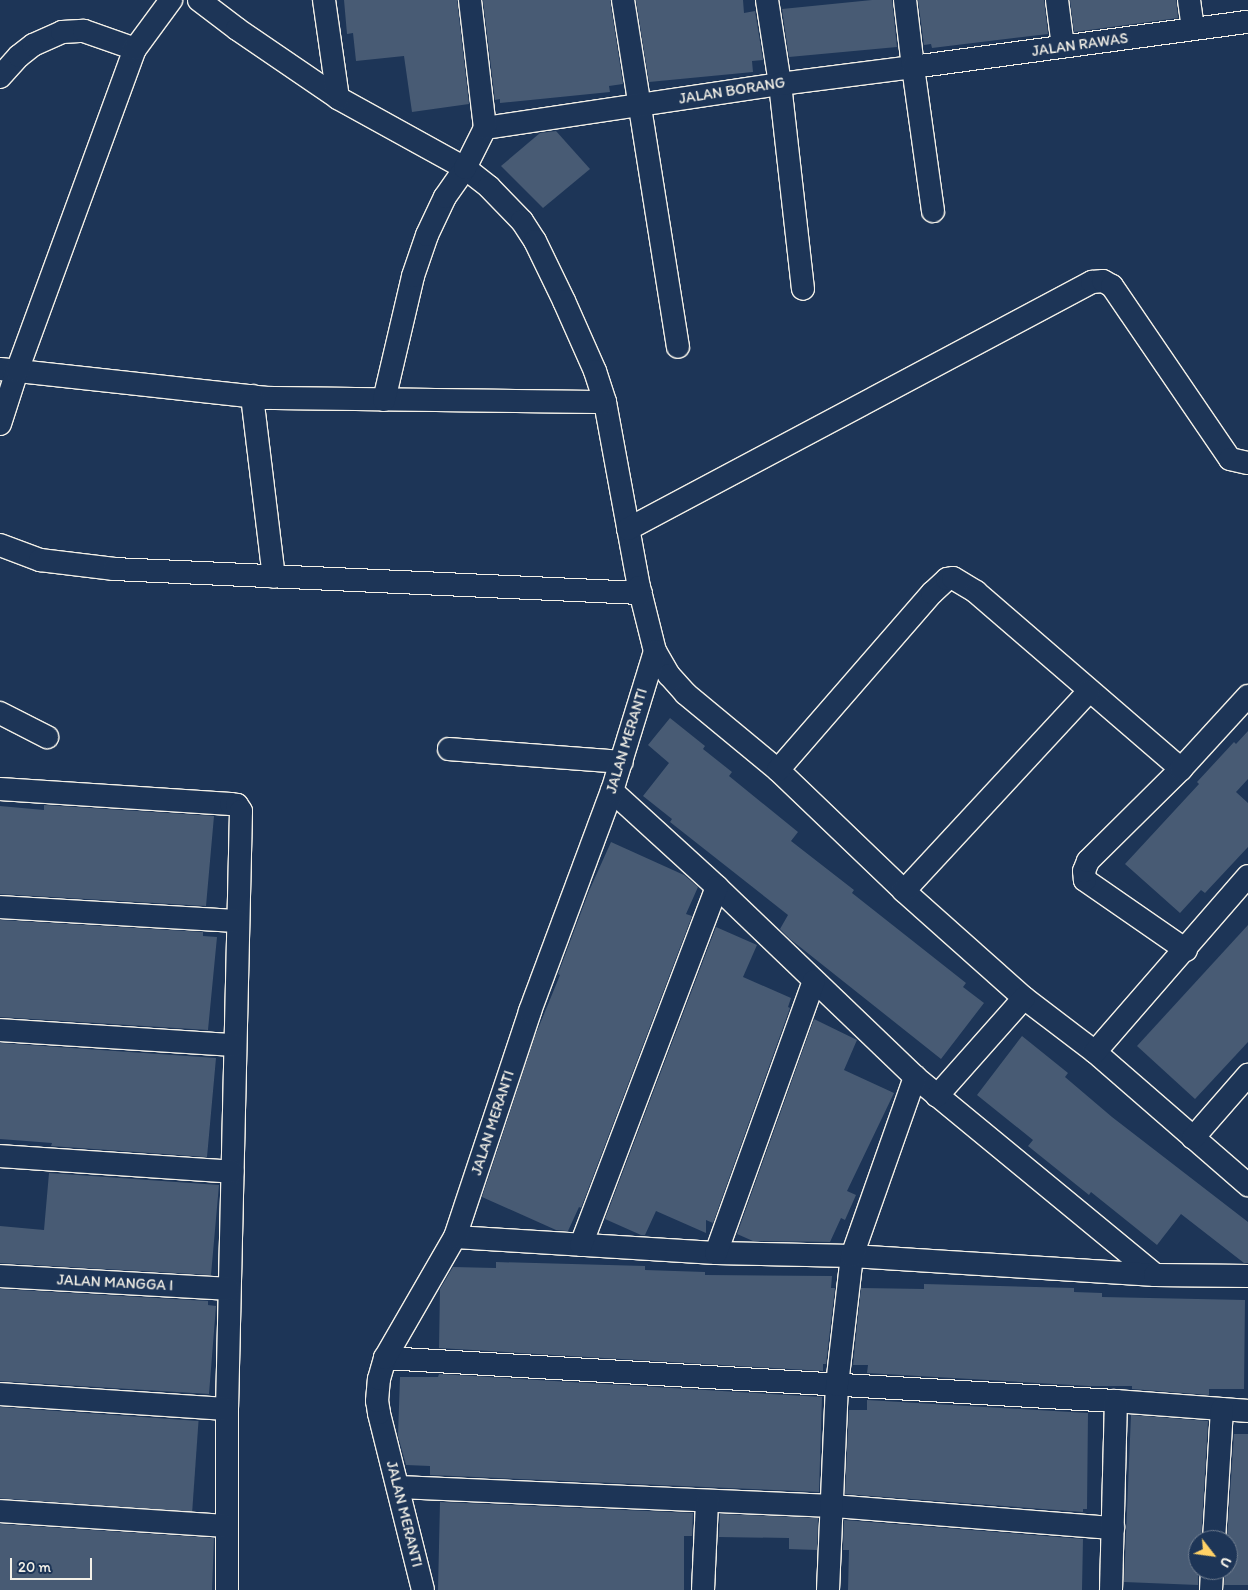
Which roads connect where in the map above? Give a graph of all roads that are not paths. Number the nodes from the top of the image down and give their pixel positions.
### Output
1 (171, 0) edge
2 (199, 0) edge
3 (324, 0) edge
4 (470, 0) edge
5 (623, 0) edge
6 (767, 0) edge
7 (905, 0) edge
8 (1057, 0) edge
9 (1189, 0) edge
10 (1248, 22) edge
11 (1193, 29) junction
12 (1063, 47) junction
13 (134, 49) junction
14 (913, 67) junction
15 (0, 77) edge
16 (780, 84) junction
17 (338, 98) junction
18 (638, 106) junction
19 (485, 128) junction
20 (465, 168) junction
21 (933, 211) dead end
22 (803, 289) dead end
23 (678, 347) dead end
24 (9, 370) edge
25 (252, 396) junction
26 (384, 400) junction
27 (604, 402) junction
28 (0, 424) edge
29 (1248, 463) edge
30 (628, 529) junction
31 (0, 544) edge
32 (274, 577) junction
33 (640, 593) junction
34 (655, 652) junction
35 (1089, 691) junction
36 (1248, 696) edge
37 (0, 713) edge
38 (47, 737) dead end
39 (449, 749) dead end
40 (622, 762) junction
41 (1180, 769) junction
42 (778, 770) junction
43 (0, 789) edge
44 (612, 791) junction
45 (1248, 876) edge
46 (717, 887) junction
47 (904, 891) junction
48 (0, 907) edge
49 (238, 920) junction
50 (1186, 950) junction
51 (814, 981) junction
52 (1024, 998) junction
53 (0, 1030) edge
54 (235, 1045) junction
55 (1095, 1052) junction
56 (1248, 1074) edge
57 (915, 1077) junction
58 (937, 1096) junction
59 (1193, 1138) junction
60 (0, 1156) edge
61 (232, 1172) junction
62 (1248, 1185) edge
63 (455, 1237) junction
64 (581, 1244) junction
65 (716, 1252) junction
66 (852, 1256) junction
67 (1155, 1275) junction
68 (0, 1276) edge
69 (1248, 1276) edge
70 (229, 1289) junction
71 (385, 1358) junction
72 (837, 1385) junction
73 (0, 1394) edge
74 (1116, 1401) junction
75 (226, 1409) junction
76 (1222, 1409) junction
77 (1248, 1411) edge
78 (398, 1487) junction
79 (707, 1502) junction
80 (833, 1506) junction
81 (0, 1511) edge
82 (227, 1526) junction
83 (1113, 1528) junction
84 (1215, 1530) edge
85 (227, 1590) edge
86 (423, 1590) edge
87 (703, 1590) edge
88 (828, 1590) edge
89 (1111, 1590) edge

1 - 13 street
2 - 17 street
3 - 17 street
4 - 19 street
5 - 18 street
6 - 16 street
7 - 14 street
8 - 12 street
9 - 11 street
10 - 11 street, JALAN RAWAS
11 - 12 street, JALAN RAWAS
12 - 14 street, JALAN RAWAS
13 - 15 street
13 - 24 street
14 - 16 street, JALAN BORANG
14 - 21 street
16 - 18 street, JALAN BORANG
16 - 22 street
17 - 20 street
18 - 19 street, JALAN BORANG
18 - 23 street
19 - 20 street
20 - 26 street
20 - 27 street
24 - 25 street
24 - 28 street
25 - 26 street
25 - 32 street
26 - 27 street
27 - 30 street
29 - 30 street
30 - 33 street
31 - 32 street
32 - 33 street
33 - 34 street
34 - 40 street, JALAN MERANTI
34 - 42 street
35 - 41 street
35 - 42 street
35 - 47 street
36 - 41 street
37 - 38 street
39 - 40 street
40 - 44 street, JALAN MERANTI
41 - 50 street
42 - 47 street
43 - 49 street
44 - 46 street
44 - 63 street, JALAN MERANTI
45 - 50 street
46 - 51 street
46 - 64 street
47 - 52 street
48 - 49 street
49 - 54 street
50 - 55 street
51 - 57 street
51 - 65 street
52 - 55 street
52 - 58 street
53 - 54 street
54 - 61 street
55 - 59 street
56 - 59 street
57 - 58 street
57 - 66 street
58 - 67 street
59 - 62 street
60 - 61 street
61 - 70 street
63 - 64 street
63 - 71 street, JALAN MERANTI
64 - 65 street
65 - 66 street
66 - 67 street
66 - 72 street
67 - 69 street
68 - 70 street, JALAN MANGGA I
70 - 75 street
71 - 72 street
71 - 78 street, JALAN MERANTI
72 - 74 street
72 - 80 street
73 - 75 street
74 - 76 street
74 - 83 street
75 - 82 street
76 - 77 street
76 - 84 street
78 - 79 street
78 - 86 street, JALAN MERANTI
79 - 80 street
79 - 87 street
80 - 83 street
80 - 88 street
81 - 82 street
82 - 85 street
83 - 89 street

